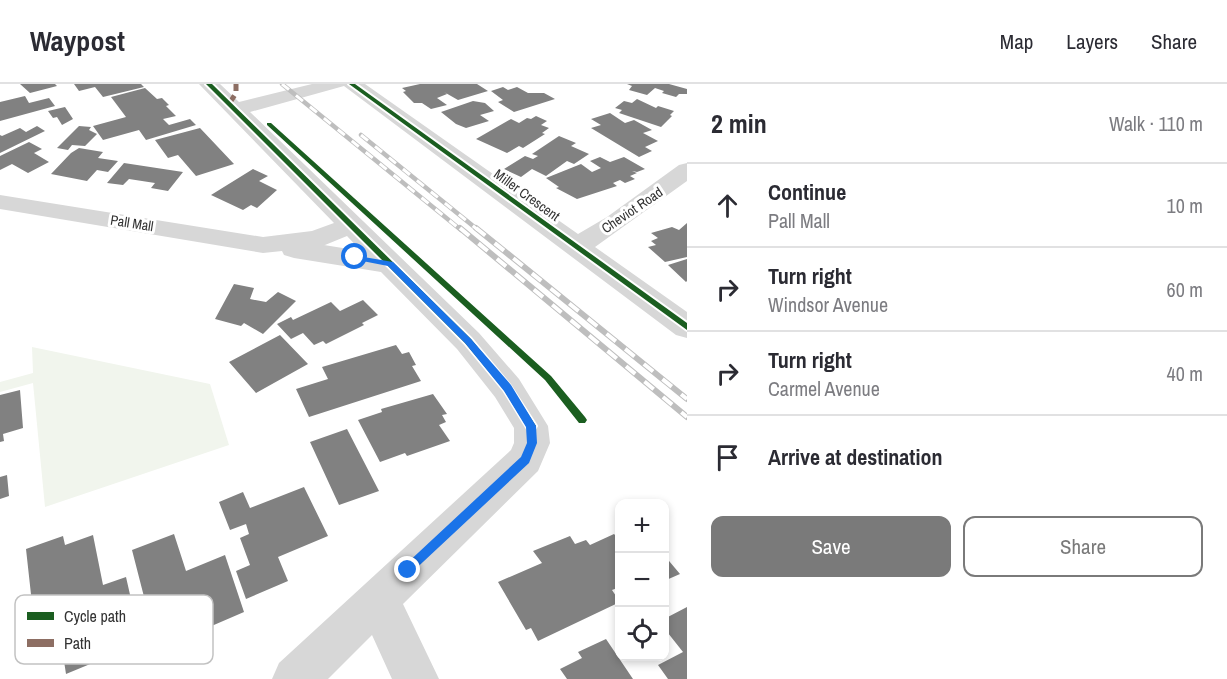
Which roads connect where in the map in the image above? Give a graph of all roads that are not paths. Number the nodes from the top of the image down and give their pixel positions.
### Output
1 (208, 84) edge
2 (335, 84) edge
3 (352, 84) edge
4 (234, 110) junction
5 (687, 170) edge
6 (320, 194) junction
7 (0, 202) edge
8 (353, 225) junction
9 (263, 244) junction
10 (576, 247) junction
11 (390, 264) junction
12 (687, 327) edge
13 (378, 599) junction
14 (295, 679) edge
15 (416, 679) edge

1 - 4 street
2 - 4 street
3 - 10 street, Miller Crescent
4 - 6 street
5 - 10 street, Cheviot Road
6 - 8 street
6 - 9 street
7 - 9 street, Pall Mall
8 - 9 street, Pall Mall
8 - 11 street
9 - 11 street, Pall Mall
10 - 12 street, Miller Crescent
11 - 13 street
13 - 14 street
13 - 15 street

